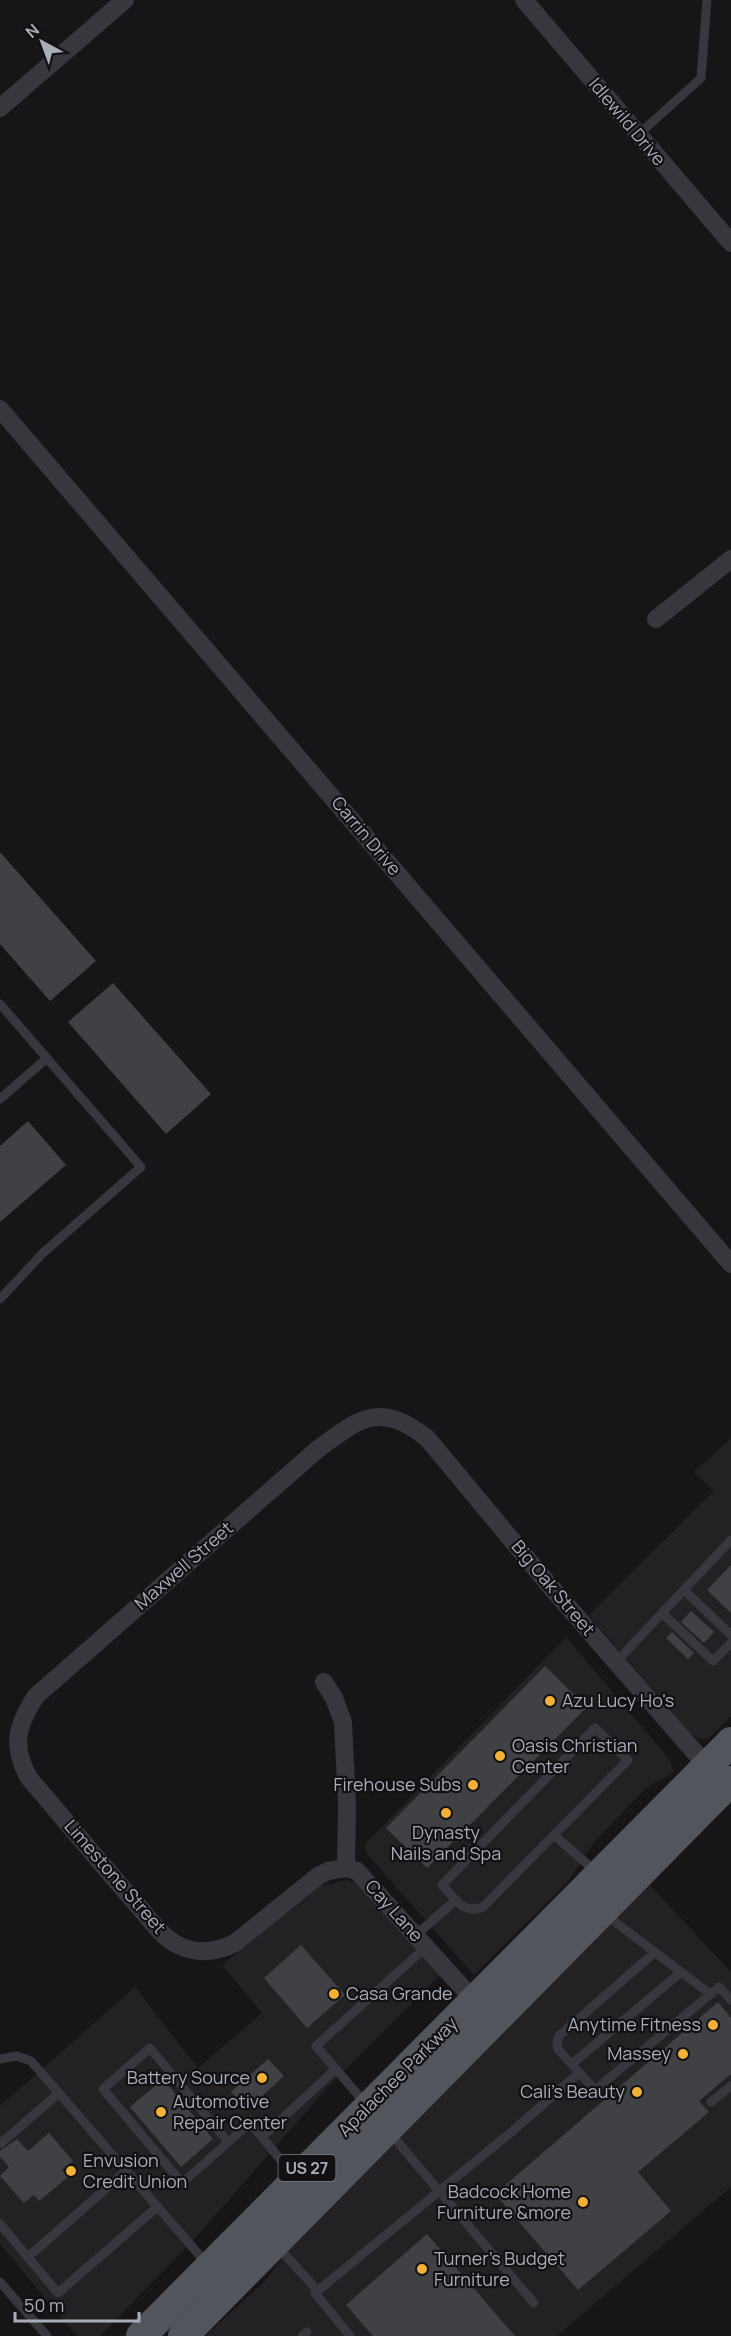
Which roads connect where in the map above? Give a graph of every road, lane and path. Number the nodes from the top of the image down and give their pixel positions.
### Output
1 (125, 0) edge
2 (524, 0) edge
3 (707, 0) edge
4 (0, 108) edge
5 (638, 135) junction
6 (731, 243) edge
7 (0, 409) edge
8 (731, 559) edge
9 (656, 619) dead end
10 (0, 1004) edge
11 (47, 1058) junction
12 (0, 1099) edge
13 (731, 1264) edge
14 (0, 1299) edge
15 (367, 1418) joint
16 (731, 1540) edge
17 (684, 1590) junction
18 (662, 1613) junction
19 (731, 1635) edge
20 (731, 1643) edge
21 (616, 1662) junction
22 (324, 1682) dead end
23 (19, 1731) joint
24 (731, 1742) edge
25 (721, 1778) edge
26 (554, 1835) junction
27 (346, 1868) junction
28 (598, 1875) junction
29 (456, 1900) junction
30 (601, 1912) junction
31 (421, 1941) junction
32 (656, 1952) junction
33 (681, 1972) junction
34 (710, 1994) junction
35 (473, 2000) junction
36 (731, 2000) edge
37 (494, 2022) junction
38 (0, 2059) edge
39 (572, 2064) junction
40 (336, 2069) junction
41 (579, 2073) junction
42 (731, 2085) edge
43 (59, 2093) junction
44 (711, 2102) dead end
45 (368, 2106) junction
46 (386, 2129) junction
47 (262, 2137) junction
48 (228, 2142) junction
49 (0, 2144) edge
50 (126, 2171) junction
51 (296, 2179) junction
52 (439, 2192) junction
53 (157, 2207) junction
54 (0, 2224) edge
55 (274, 2243) junction
56 (28, 2257) junction
57 (209, 2267) junction
58 (0, 2282) edge
59 (318, 2291) junction
60 (534, 2303) dead end
61 (188, 2334) edge
62 (47, 2336) edge
63 (141, 2336) edge
64 (350, 2336) edge

1 - 4 street
2 - 5 street, Idlewild Drive
3 - 5 lane
5 - 6 street, Idlewild Drive
7 - 13 street, Carrin Drive
8 - 9 street
10 - 11 lane
11 - 12 lane
11 - 14 lane
15 - 21 street, Big Oak Street
15 - 23 street, Maxwell Street
16 - 17 lane
17 - 18 lane
17 - 19 lane
18 - 20 lane
18 - 21 lane
21 - 25 street, Big Oak Street
22 - 27 street, Cay Lane
23 - 27 street, Limestone Street
24 - 25 main road, Apalachee Parkway / US 27
25 - 28 main road, Apalachee Parkway / US 27
25 - 30 main road, Apalachee Parkway / US 27
26 - 28 lane
26 - 29 lane
26 - 29 lane
27 - 31 street, Cay Lane
28 - 35 main road, Apalachee Parkway / US 27
29 - 31 lane
30 - 32 lane
30 - 37 main road, Apalachee Parkway / US 27
31 - 35 street, Cay Lane
31 - 40 lane
32 - 33 lane
32 - 39 lane
33 - 34 lane
33 - 39 lane
34 - 36 lane
34 - 41 lane
35 - 37 street, Cay Lane
35 - 45 main road, Apalachee Parkway / US 27
37 - 46 main road, Apalachee Parkway / US 27
38 - 43 lane
39 - 41 lane
40 - 45 lane
40 - 47 lane
41 - 52 lane
42 - 44 lane
43 - 49 lane
43 - 50 lane
45 - 51 main road, Apalachee Parkway / US 27
46 - 52 lane
46 - 55 main road, Apalachee Parkway / US 27
47 - 48 lane
47 - 51 lane
48 - 48 lane
50 - 53 lane
50 - 56 lane
51 - 57 main road, Apalachee Parkway / US 27
52 - 59 lane
52 - 60 lane
53 - 56 lane
53 - 57 lane
54 - 56 lane
55 - 59 lane
55 - 61 main road, Apalachee Parkway / US 27
57 - 63 main road, Apalachee Parkway / US 27
58 - 62 lane
59 - 64 lane

